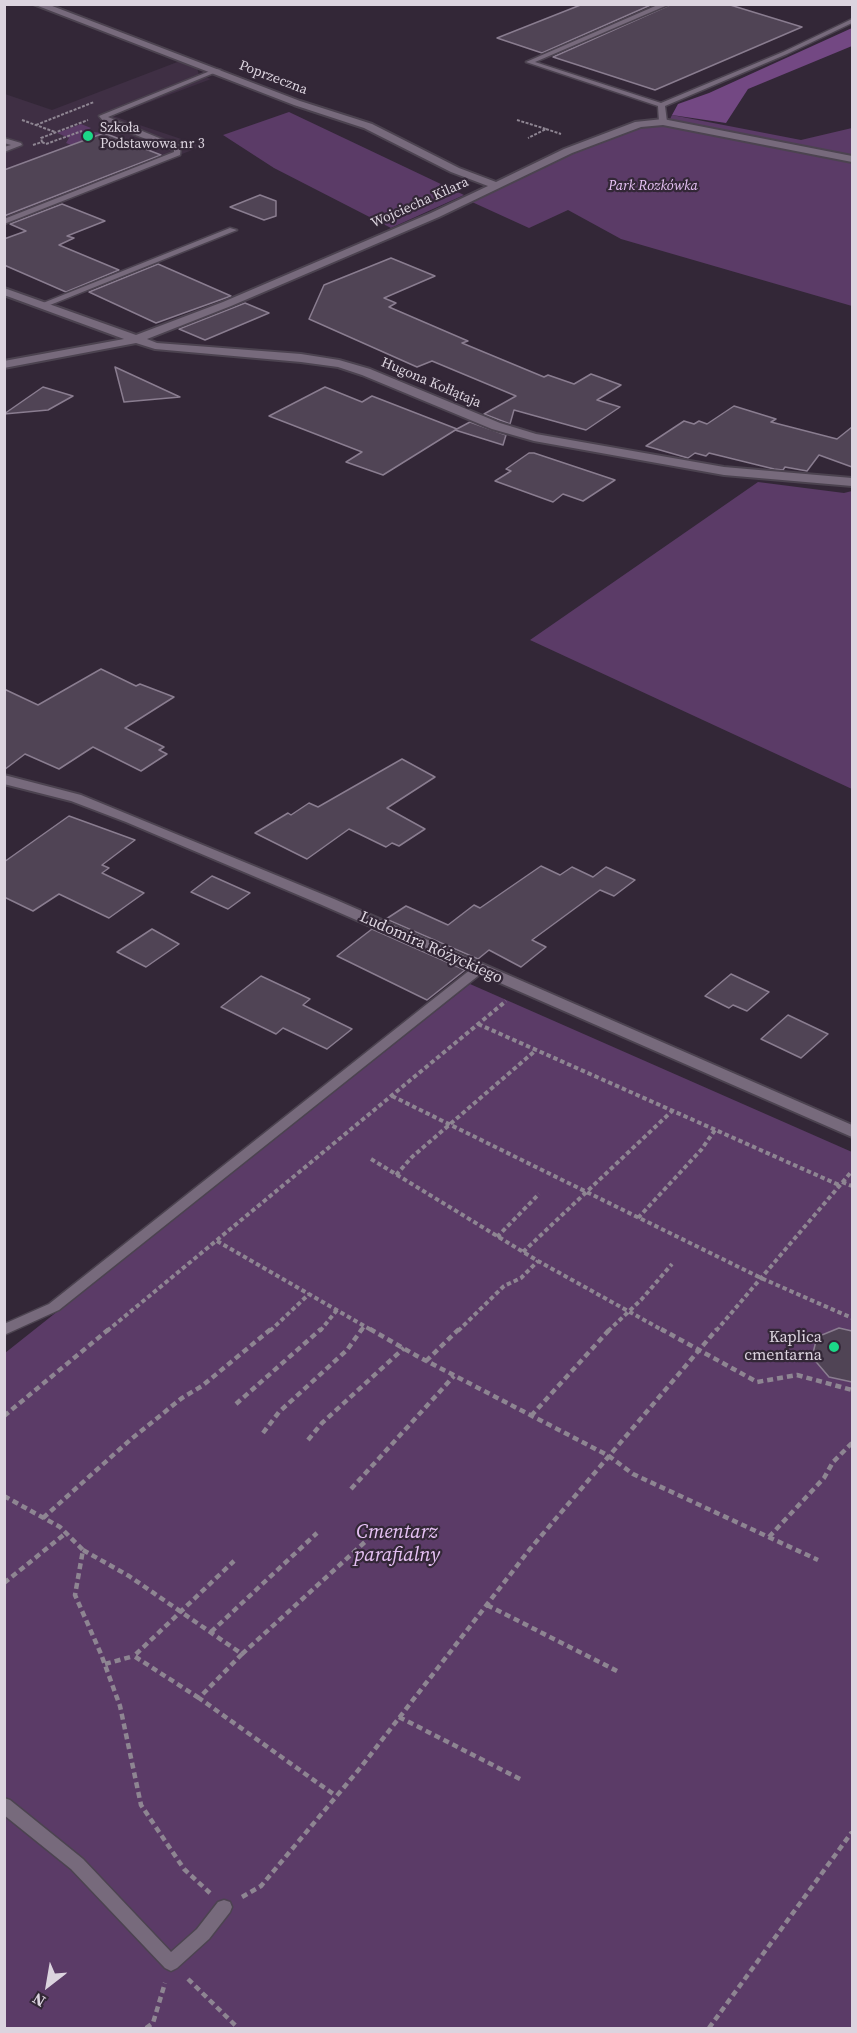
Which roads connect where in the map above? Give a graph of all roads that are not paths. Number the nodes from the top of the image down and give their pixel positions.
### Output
1 (37, 4) edge
2 (667, 4) edge
3 (852, 21) edge
4 (217, 70) junction
5 (661, 105) junction
6 (663, 122) junction
7 (4, 140) edge
8 (4, 150) edge
9 (852, 159) edge
10 (496, 185) junction
11 (4, 222) edge
12 (233, 230) dead end
13 (4, 291) edge
14 (42, 305) junction
15 (134, 340) junction
16 (4, 365) edge
17 (852, 482) edge
18 (4, 779) edge
19 (479, 969) junction
20 (852, 1131) edge
21 (4, 1330) edge
22 (4, 1805) edge
23 (224, 1907) road end

1 - 4 street, Poprzeczna
2 - 5 lane
3 - 5 lane
4 - 10 street, Poprzeczna
4 - 11 lane
5 - 6 lane
6 - 9 street, Wojciecha Kilara
6 - 10 street, Wojciecha Kilara
7 - 8 lane
10 - 15 street, Wojciecha Kilara
12 - 14 lane
13 - 14 street, Hugona Kołłątaja
14 - 15 street, Hugona Kołłątaja
15 - 16 street, Wojciecha Kilara
15 - 17 street, Hugona Kołłątaja
18 - 19 street, Ludomira Różyckiego
19 - 20 street, Ludomira Różyckiego
19 - 21 lane
22 - 23 lane

